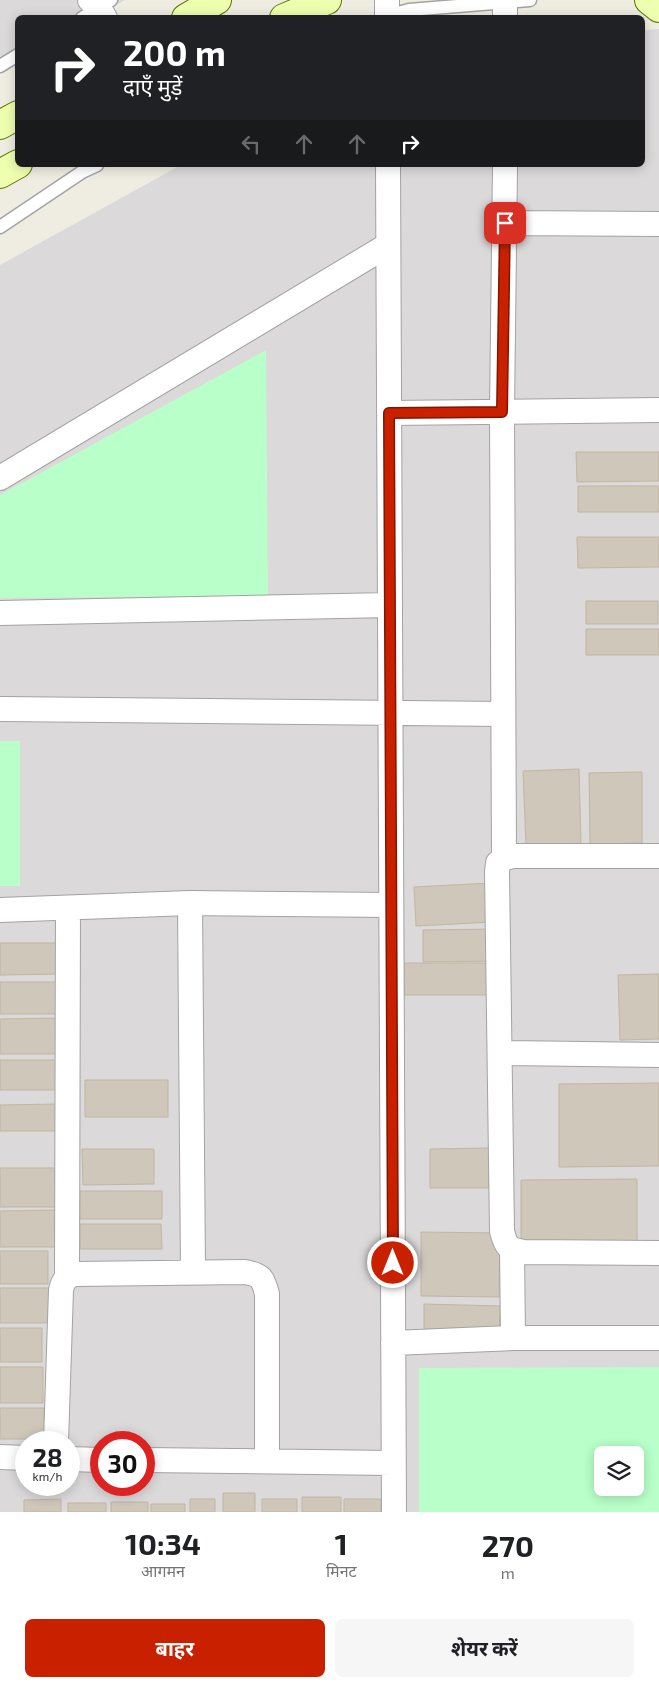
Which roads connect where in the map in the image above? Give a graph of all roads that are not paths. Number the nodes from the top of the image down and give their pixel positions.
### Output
1 (216, 0) edge
2 (327, 0) edge
3 (530, 0) edge
4 (649, 0) edge
5 (505, 6) edge
6 (659, 8) edge
7 (386, 13) edge
8 (191, 15) edge
9 (291, 15) edge
10 (15, 58) edge
11 (0, 66) edge
12 (15, 116) edge
13 (0, 125) edge
14 (15, 166) edge
15 (92, 167) edge
16 (388, 167) edge
17 (505, 167) edge
18 (0, 174) edge
19 (505, 223) junction
20 (659, 224) edge
21 (0, 227) edge
22 (388, 244) junction
23 (659, 410) edge
24 (502, 412) junction
25 (389, 413) junction
26 (0, 478) edge
27 (390, 605) junction
28 (0, 613) edge
29 (0, 708) edge
30 (390, 713) junction
31 (503, 714) junction
32 (659, 856) edge
33 (504, 858) junction
34 (190, 903) junction
35 (391, 905) junction
36 (68, 908) junction
37 (0, 910) edge
38 (500, 1053) junction
39 (659, 1055) edge
40 (512, 1250) junction
41 (659, 1253) edge
42 (193, 1272) junction
43 (67, 1277) junction
44 (512, 1338) junction
45 (659, 1338) edge
46 (393, 1343) junction
47 (56, 1431) edge
48 (0, 1458) edge
49 (15, 1458) edge
50 (155, 1460) edge
51 (267, 1461) junction
52 (394, 1462) junction
53 (394, 1512) edge

1 - 8 main road
2 - 9 main road
3 - 5 lane
4 - 6 main road
5 - 7 lane
10 - 11 lane
12 - 13 main road
14 - 18 main road
15 - 21 lane
16 - 22 street
17 - 19 street
19 - 20 street
19 - 24 street
22 - 25 street
22 - 26 street
23 - 24 street
24 - 25 street
24 - 31 street
25 - 27 street
27 - 28 street
27 - 30 street
29 - 30 street
30 - 31 street
30 - 35 street
31 - 33 street
32 - 33 street
33 - 38 street
34 - 35 street
34 - 36 street
34 - 42 street
35 - 46 street
36 - 37 street
36 - 43 street
38 - 39 street
38 - 40 street
40 - 41 street
40 - 44 street
42 - 43 street
42 - 51 street
43 - 47 street
44 - 45 street
44 - 46 street
46 - 52 street
48 - 49 street
50 - 51 street
51 - 52 street
52 - 53 street

